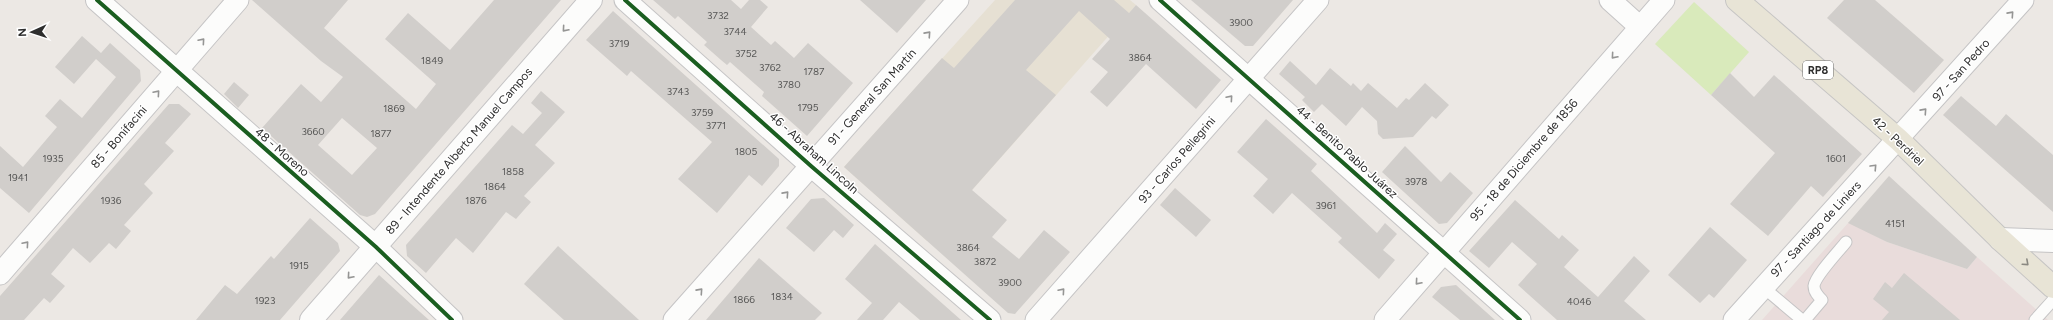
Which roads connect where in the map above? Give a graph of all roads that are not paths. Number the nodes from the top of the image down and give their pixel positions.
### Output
1 (97, 0) edge
2 (238, 0) edge
3 (591, 0) edge
4 (625, 0) edge
5 (958, 0) edge
6 (1160, 0) edge
7 (1318, 0) edge
8 (1610, 0) edge
9 (1664, 0) edge
10 (1737, 0) edge
11 (2023, 0) edge
12 (1640, 26) junction
13 (177, 70) junction
14 (1249, 77) junction
15 (1898, 140) junction
16 (812, 166) junction
17 (2000, 239) junction
18 (2053, 241) edge
19 (1846, 242) dead end
20 (376, 246) junction
21 (1444, 253) junction
22 (0, 274) edge
23 (1763, 287) junction
24 (2053, 287) edge
25 (2053, 300) edge
26 (311, 320) edge
27 (452, 320) edge
28 (674, 320) edge
29 (990, 320) edge
30 (1036, 320) edge
31 (1385, 320) edge
32 (1520, 320) edge
33 (1734, 320) edge
34 (1802, 320) edge
35 (1805, 320) edge
36 (2035, 320) edge

1 - 13 street, 48 - Moreno
13 -> 2 street, 85 - Bonifacini
3 -> 20 street, 89 - Intendente Alberto Manuel Campos
4 - 16 street, 46 - Abraham Lincoln
16 -> 5 street, 91 - General San Martín
6 - 14 street, 44 - Benito Pablo Juárez
7 - 14 street, 93 - Carlos Pellegrini
8 - 12 street
9 - 12 street, 95 - 18 de Diciembre de 1856
10 - 15 main road, 42 - Perdriel / RP8
15 -> 11 street, 97 - San Pedro
12 -> 21 street, 95 - 18 de Diciembre de 1856
13 - 20 street, 48 - Moreno
22 -> 13 street, 85 - Bonifacini
14 - 21 street, 44 - Benito Pablo Juárez
30 -> 14 street, 93 - Carlos Pellegrini
15 - 17 main road, 42 - Perdriel / RP8
23 -> 15 street, 97 - Santiago de Liniers
28 -> 16 street, 91 - General San Martín
16 - 29 street, 46 - Abraham Lincoln
17 - 18 street
17 -> 24 main road, 42 - Perdriel / RP8
19 - 35 lane
20 -> 26 street, 89 - Intendente Alberto Manuel Campos
20 - 27 street, 48 - Moreno
21 -> 31 street, 95 - 18 de Diciembre de 1856
21 - 32 street, 44 - Benito Pablo Juárez
23 - 33 street, 97 - Santiago de Liniers
23 - 34 lane
25 - 36 lane

